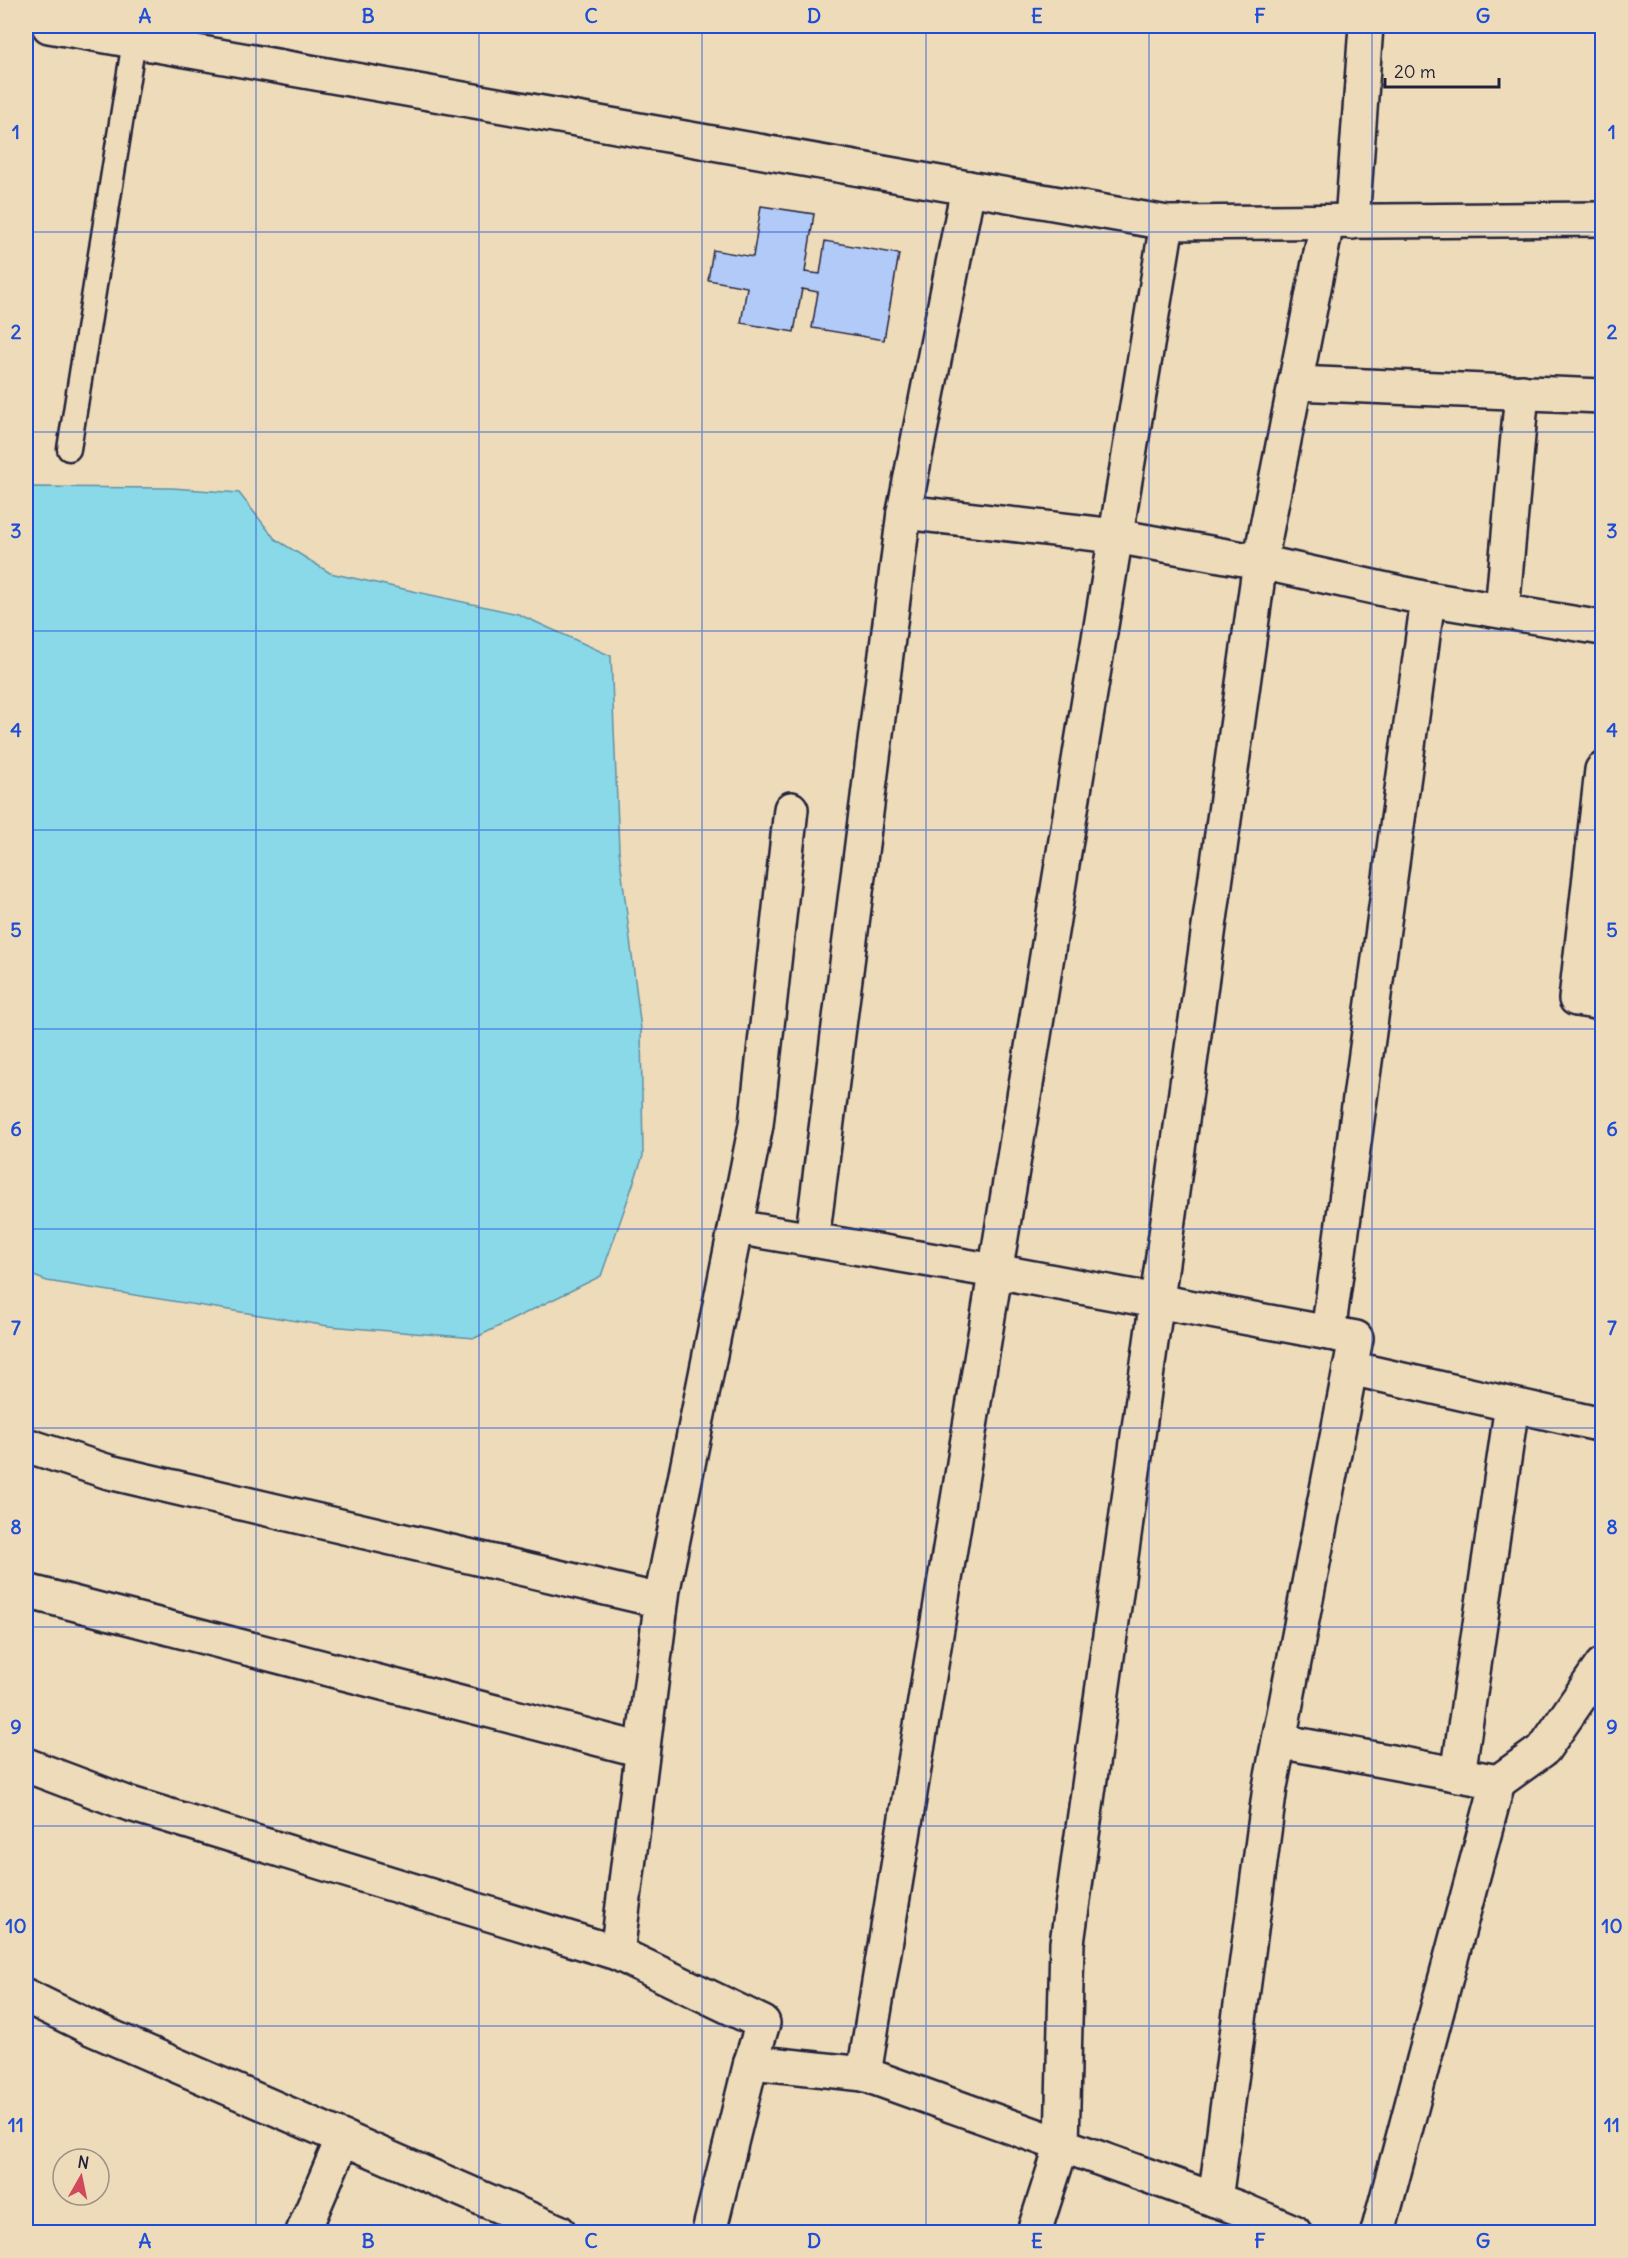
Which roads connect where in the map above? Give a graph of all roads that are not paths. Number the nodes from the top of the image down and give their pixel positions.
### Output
1 (48, 26) edge
2 (1366, 26) edge
3 (134, 41) junction
4 (968, 188) junction
5 (1602, 219) edge
6 (1339, 222) junction
7 (1167, 223) junction
8 (1295, 383) junction
9 (1522, 392) junction
10 (1602, 396) edge
11 (69, 449) dead end
12 (904, 512) junction
13 (1116, 536) junction
14 (1260, 562) junction
15 (1428, 599) junction
16 (1502, 611) junction
17 (1602, 628) edge
18 (1602, 770) edge
19 (791, 809) dead end
20 (1602, 1003) edge
21 (736, 1227) junction
22 (812, 1240) junction
23 (995, 1271) junction
24 (1156, 1301) junction
25 (1328, 1333) junction
26 (1350, 1368) junction
27 (1512, 1405) junction
28 (1602, 1425) edge
29 (26, 1445) edge
30 (26, 1591) edge
31 (661, 1601) junction
32 (1602, 1665) edge
33 (1279, 1741) junction
34 (642, 1750) junction
35 (26, 1765) edge
36 (1458, 1775) junction
37 (1498, 1782) junction
38 (617, 1953) junction
39 (26, 1996) edge
40 (751, 2062) junction
41 (864, 2074) junction
42 (343, 2138) junction
43 (1062, 2145) junction
44 (1227, 2214) edge
45 (303, 2232) edge
46 (559, 2232) edge
47 (709, 2232) edge
48 (1034, 2232) edge
49 (1294, 2232) edge
50 (1378, 2232) edge

1 - 3 street
2 - 6 street
3 - 4 street
3 - 11 lane
4 - 7 street
4 - 12 street
5 - 6 street
6 - 7 street
6 - 8 street
7 - 13 street
8 - 9 street
8 - 14 street
9 - 10 street
9 - 16 street
12 - 13 street
12 - 22 street
13 - 14 street
13 - 23 street
14 - 15 street
14 - 24 street
15 - 16 street
15 - 25 street
16 - 17 street
18 - 20 street
19 - 21 street
21 - 22 street
21 - 31 street
22 - 23 street
23 - 24 street
23 - 41 street
24 - 25 street
24 - 43 street
25 - 26 street
26 - 27 street
26 - 33 street
27 - 28 street
27 - 36 street
29 - 31 street
30 - 34 street
31 - 34 street
32 - 37 street
33 - 36 street
33 - 44 street
34 - 38 street
35 - 38 street
36 - 37 street
37 - 50 street
38 - 40 street
39 - 42 street
40 - 41 street
40 - 47 street
41 - 43 street
42 - 45 street
42 - 46 street
43 - 44 street
43 - 48 street
44 - 49 street

